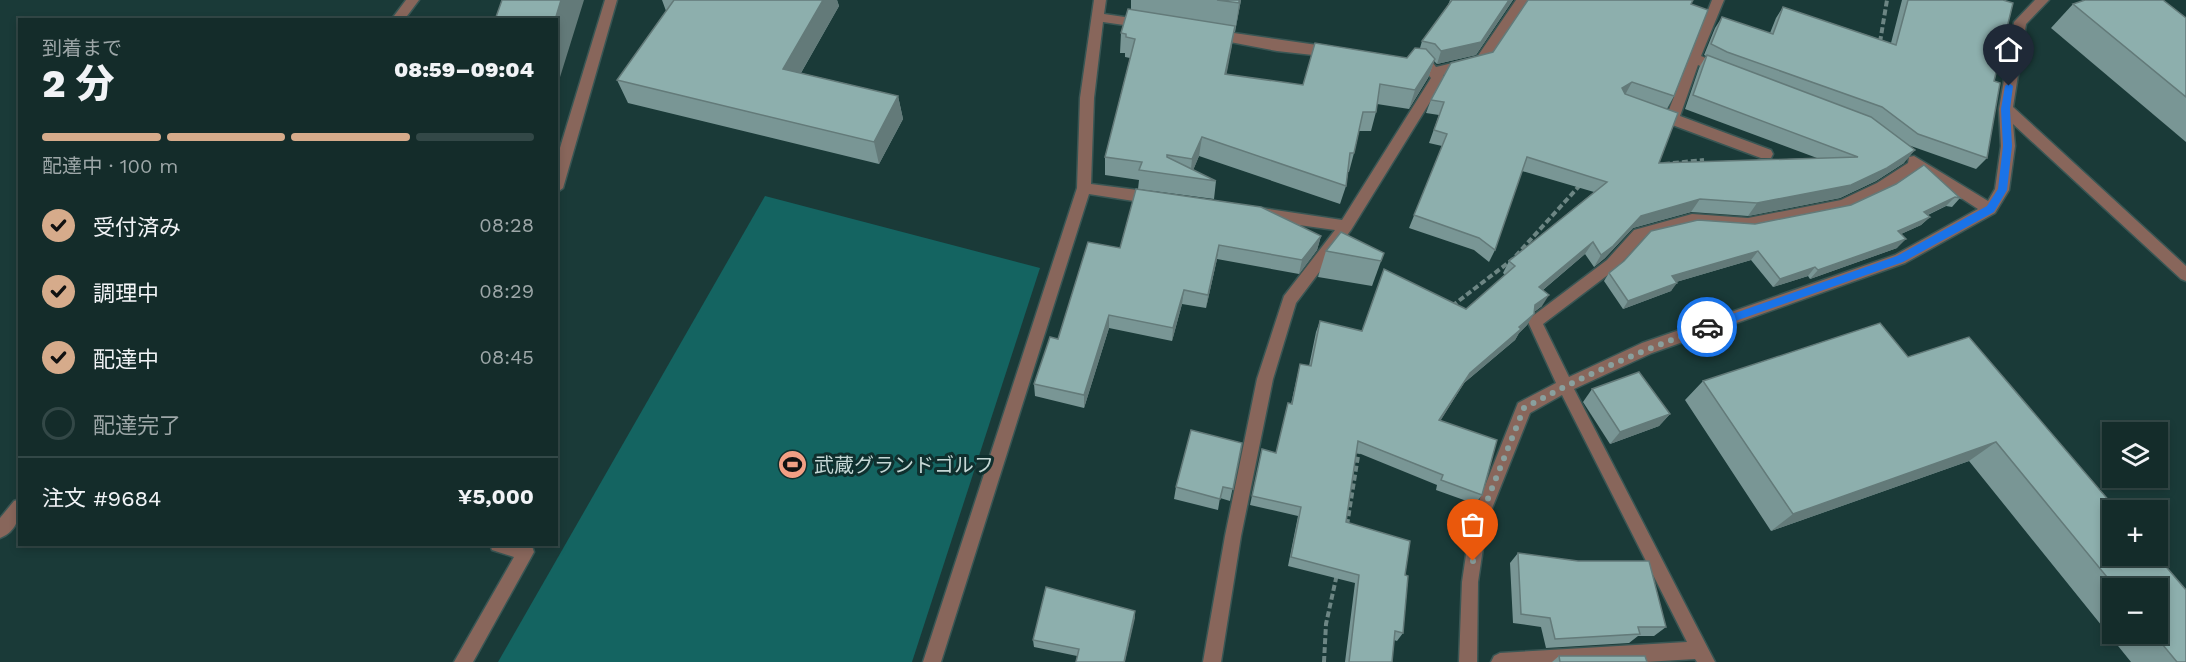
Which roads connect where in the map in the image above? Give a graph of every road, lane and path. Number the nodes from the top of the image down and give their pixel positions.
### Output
1 (413, 0) edge
2 (611, 0) edge
3 (1100, 0) edge
4 (1523, 0) edge
5 (1718, 0) edge
6 (2043, 0) edge
7 (1097, 17) junction
8 (399, 18) edge
9 (1162, 26) edge
10 (1195, 32) edge
11 (1345, 54) edge
12 (1694, 58) junction
13 (1402, 59) edge
14 (1434, 72) junction
15 (1737, 76) edge
16 (1643, 109) edge
17 (2006, 109) junction
18 (1672, 118) junction
19 (1901, 150) edge
20 (1766, 154) dead end
21 (1918, 163) junction
22 (558, 181) edge
23 (1084, 188) junction
24 (1164, 200) edge
25 (1990, 209) junction
26 (1244, 211) edge
27 (1346, 226) junction
28 (2186, 275) edge
29 (1565, 386) junction
30 (18, 508) edge
31 (0, 530) edge
32 (505, 546) edge
33 (1703, 656) edge
34 (463, 662) edge
35 (932, 662) edge
36 (1212, 662) edge
37 (1468, 662) edge
38 (1500, 662) edge

1 - 8 street
2 - 22 street
3 - 7 street
4 - 14 street
5 - 12 street
6 - 17 street
7 - 9 street
7 - 23 street
10 - 11 street
12 - 15 street
12 - 18 street
13 - 14 street
14 - 27 street
16 - 18 street
17 - 25 street
17 - 28 street
18 - 20 street
19 - 21 street
21 - 25 street
21 - 29 street
23 - 24 street
23 - 35 street
25 - 29 street
26 - 27 street
27 - 36 street
29 - 33 street
29 - 37 street
30 - 31 street
32 - 34 street
33 - 38 street

